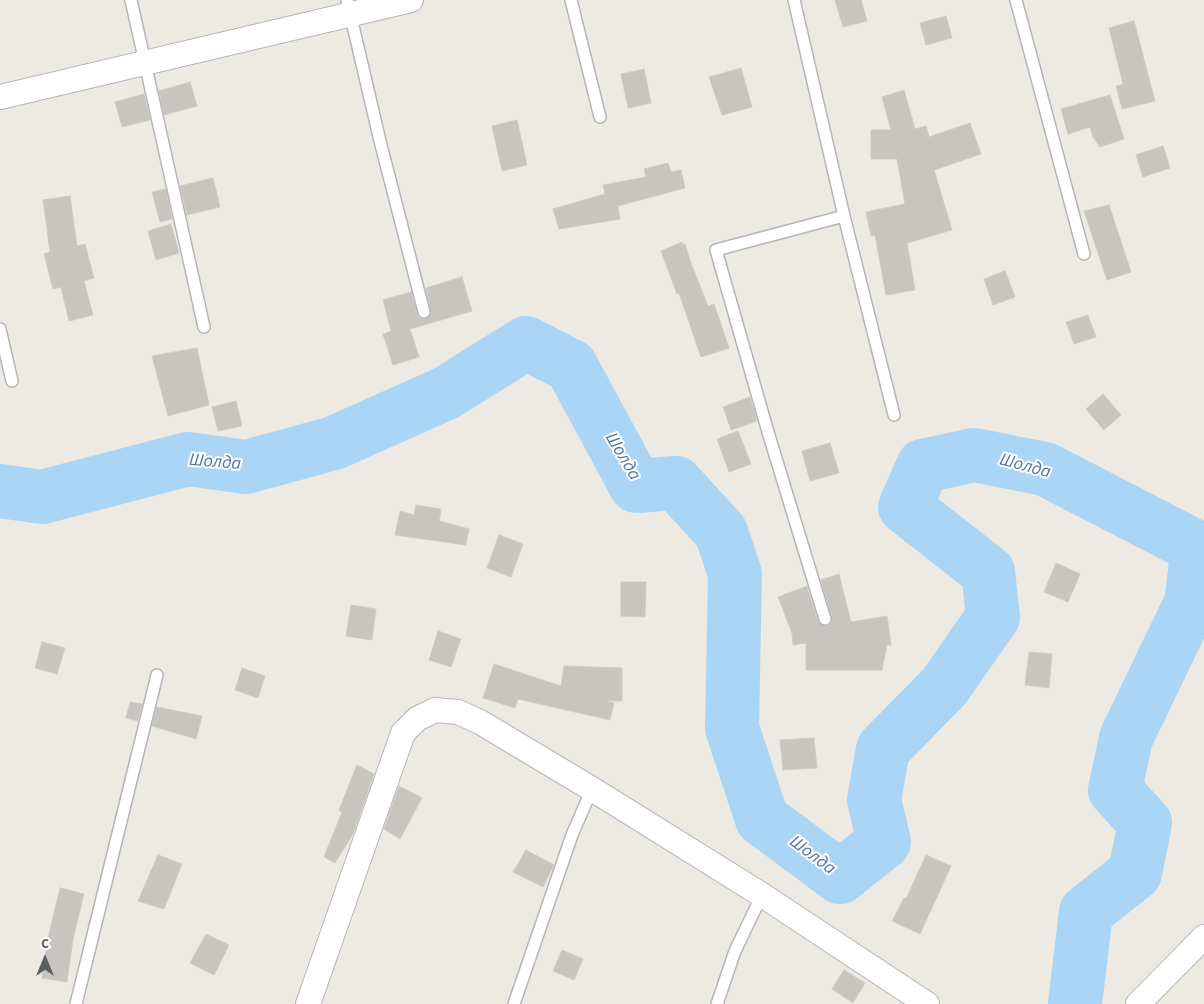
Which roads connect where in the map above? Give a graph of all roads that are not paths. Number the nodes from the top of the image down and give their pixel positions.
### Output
1 (131, 0) edge
2 (411, 0) edge
3 (571, 0) edge
4 (794, 0) edge
5 (1016, 0) edge
6 (349, 7) edge
7 (144, 63) junction
8 (0, 97) edge
9 (600, 117) dead end
10 (844, 216) junction
11 (1084, 254) dead end
12 (424, 312) dead end
13 (204, 327) dead end
14 (0, 329) edge
15 (12, 380) dead end
16 (894, 415) dead end
17 (825, 619) dead end
18 (157, 675) dead end
19 (592, 788) junction
20 (762, 895) junction
21 (1204, 937) edge
22 (76, 1004) edge
23 (308, 1004) edge
24 (514, 1004) edge
25 (717, 1004) edge
26 (927, 1004) edge
27 (1138, 1004) edge

1 - 7 lane
2 - 6 street
3 - 9 lane
4 - 10 lane
5 - 11 lane
6 - 7 street
6 - 12 lane
7 - 8 street
7 - 13 lane
10 - 16 lane
10 - 17 lane
14 - 15 lane
18 - 22 lane
19 - 20 street
19 - 23 street
19 - 24 lane
20 - 25 lane
20 - 26 street
21 - 27 street

